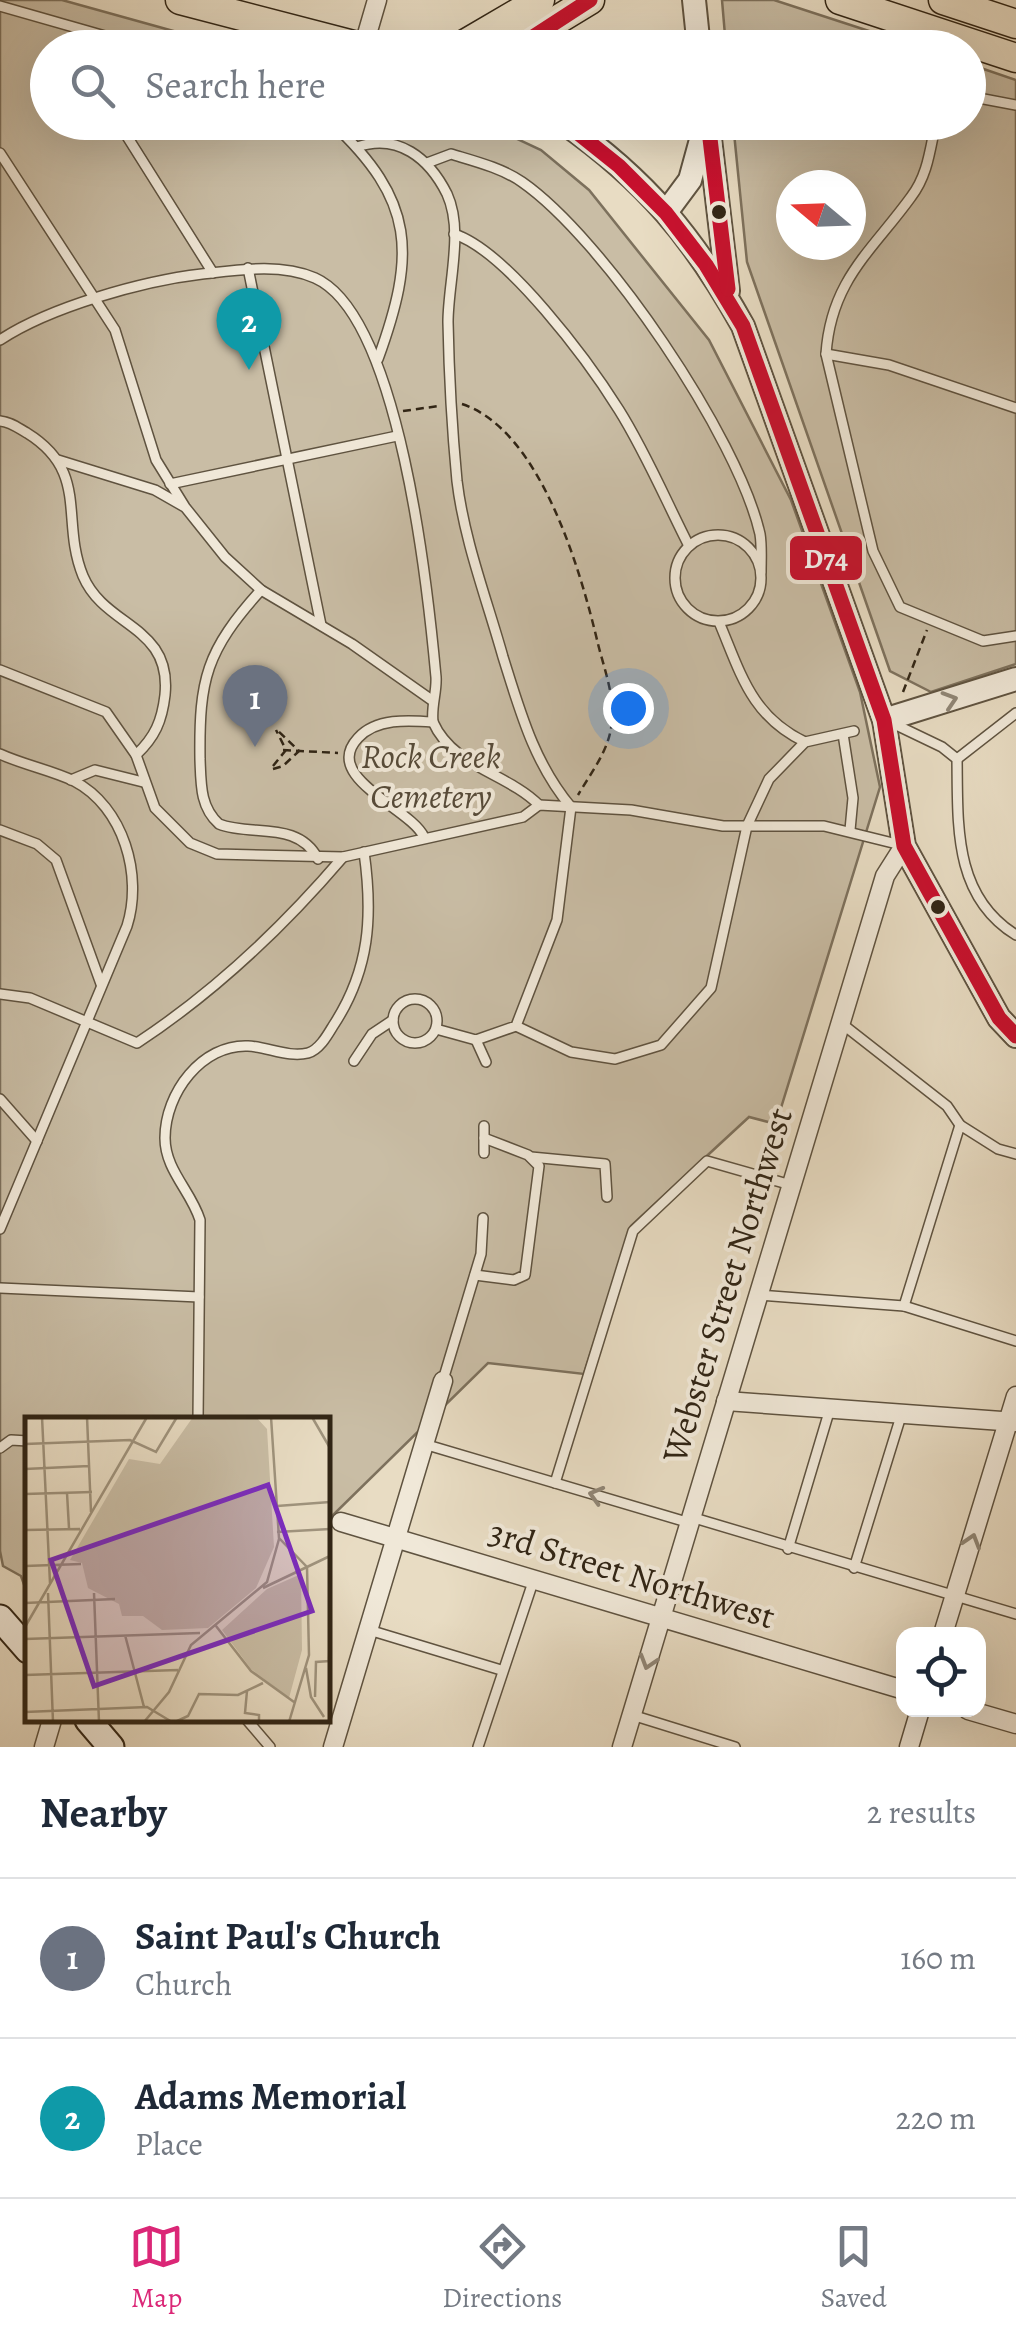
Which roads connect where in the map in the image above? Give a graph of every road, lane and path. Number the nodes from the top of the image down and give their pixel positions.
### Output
1 (180, 0) edge
2 (377, 0) edge
3 (540, 0) edge
4 (590, 0) edge
5 (694, 0) edge
6 (840, 0) edge
7 (952, 1) edge
8 (0, 6) edge
9 (1016, 24) edge
10 (84, 30) edge
11 (292, 30) edge
12 (364, 30) edge
13 (489, 30) edge
14 (541, 30) edge
15 (697, 30) edge
16 (929, 30) edge
17 (945, 30) edge
18 (986, 48) edge
19 (1016, 58) edge
20 (986, 99) edge
21 (1016, 105) edge
22 (129, 140) edge
23 (350, 140) edge
24 (587, 140) edge
25 (702, 140) edge
26 (708, 140) edge
27 (933, 140) edge
28 (358, 147) junction
29 (0, 153) edge
30 (427, 163) junction
31 (668, 211) junction
32 (454, 234) junction
33 (248, 268) junction
34 (212, 273) junction
35 (96, 300) junction
36 (728, 300) junction
37 (14, 330) junction
38 (0, 332) edge
39 (0, 340) edge
40 (826, 354) junction
41 (378, 359) junction
42 (452, 404) junction
43 (0, 408) edge
44 (1016, 408) edge
45 (392, 412) junction
46 (4, 421) edge
47 (398, 436) junction
48 (58, 460) junction
49 (288, 460) junction
50 (170, 484) junction
51 (186, 508) junction
52 (689, 546) junction
53 (761, 572) junction
54 (262, 590) junction
55 (719, 622) junction
56 (320, 626) junction
57 (928, 629) dead end
58 (1016, 636) edge
59 (0, 670) edge
60 (1016, 679) edge
61 (902, 693) dead end
62 (433, 701) junction
63 (1016, 714) edge
64 (884, 720) junction
65 (433, 722) junction
66 (854, 731) dead end
67 (843, 734) junction
68 (805, 742) junction
69 (284, 750) junction
70 (299, 751) junction
71 (0, 754) edge
72 (136, 754) junction
73 (340, 754) dead end
74 (957, 759) junction
75 (71, 780) junction
76 (143, 782) junction
77 (539, 805) junction
78 (571, 806) junction
79 (746, 826) junction
80 (0, 830) edge
81 (850, 830) junction
82 (424, 837) junction
83 (904, 846) junction
84 (364, 852) junction
85 (343, 857) junction
86 (318, 859) junction
87 (1016, 935) edge
88 (102, 986) junction
89 (0, 994) edge
90 (393, 1020) junction
91 (87, 1022) junction
92 (841, 1023) junction
93 (516, 1026) junction
94 (436, 1029) junction
95 (1016, 1036) edge
96 (476, 1040) junction
97 (354, 1062) dead end
98 (486, 1062) dead end
99 (0, 1098) edge
100 (960, 1125) junction
101 (484, 1126) dead end
102 (484, 1138) junction
103 (37, 1141) junction
104 (484, 1153) dead end
105 (1016, 1154) edge
106 (531, 1158) junction
107 (792, 1185) junction
108 (607, 1196) dead end
109 (483, 1218) dead end
110 (0, 1229) edge
111 (474, 1274) junction
112 (0, 1288) edge
113 (758, 1294) junction
114 (199, 1296) junction
115 (904, 1306) junction
116 (1016, 1341) edge
117 (441, 1387) joint
118 (1016, 1396) edge
119 (726, 1402) junction
120 (830, 1412) junction
121 (902, 1416) junction
122 (198, 1417) edge
123 (1012, 1422) edge
124 (25, 1441) edge
125 (424, 1444) junction
126 (0, 1448) edge
127 (556, 1483) junction
128 (690, 1520) junction
129 (341, 1522) dead end
130 (397, 1537) junction
131 (788, 1548) junction
132 (854, 1568) junction
133 (534, 1579) junction
134 (955, 1597) junction
135 (1016, 1614) edge
136 (0, 1618) edge
137 (661, 1618) junction
138 (945, 1627) edge
139 (369, 1630) junction
140 (25, 1647) edge
141 (500, 1670) junction
142 (896, 1688) edge
143 (632, 1715) junction
144 (986, 1715) edge
145 (918, 1717) edge
146 (51, 1722) edge
147 (90, 1722) edge
148 (249, 1722) edge
149 (1016, 1724) edge
150 (44, 1747) edge
151 (111, 1747) edge
152 (270, 1747) edge
153 (333, 1747) edge
154 (478, 1747) edge
155 (622, 1747) edge
156 (735, 1747) edge
157 (909, 1747) edge

1 - 11 main road
2 - 12 street
3 - 13 main road
4 - 14 main road
5 - 15 street
6 - 16 main road
7 - 9 main road
7 - 17 street
8 - 10 lane
18 - 19 main road
20 - 21 lane
22 - 34 lane
23 - 28 lane
24 - 31 street
25 - 31 street
26 - 36 street
27 - 40 lane
28 - 30 lane
28 - 41 lane
29 - 35 lane
30 - 32 lane
30 - 53 lane
31 - 36 street
32 - 42 lane
32 - 52 lane
33 - 34 lane
33 - 41 lane
33 - 49 lane
34 - 35 lane
35 - 37 lane
35 - 50 lane
36 - 64 street
37 - 38 lane
37 - 39 lane
40 - 44 lane
40 - 58 lane
41 - 45 lane
42 - 45 path
42 - 78 lane
42 - 78 path
43 - 46 lane
45 - 47 lane
46 - 48 lane
47 - 49 lane
47 - 62 lane
48 - 51 lane
48 - 72 lane
49 - 50 lane
49 - 56 lane
50 - 51 lane
51 - 54 lane
52 - 53 lane
52 - 55 lane
53 - 55 lane
54 - 56 lane
54 - 86 lane
55 - 68 lane
56 - 62 lane
57 - 61 path
59 - 72 lane
64 -> 60 street
62 - 65 lane
63 - 74 lane
64 - 74 lane
64 - 83 street
65 - 77 lane
65 - 82 lane
66 - 67 lane
67 - 68 lane
67 - 81 lane
68 - 79 lane
69 - 70 path
69 - 70 path
69 - 70 path
70 - 73 path
71 - 75 lane
72 - 76 lane
74 - 87 lane
75 - 76 lane
75 - 88 lane
76 - 86 lane
77 - 78 lane
77 - 82 lane
78 - 79 lane
78 - 93 lane
79 - 81 lane
79 - 93 lane
80 - 88 lane
81 - 83 lane
82 - 84 lane
83 - 92 street, Webster Street Northwest
83 - 95 street
84 - 85 lane
84 - 114 lane
85 - 86 lane
85 - 91 lane
88 - 91 lane
89 - 91 lane
90 - 94 lane
90 - 94 lane
90 - 97 lane
91 - 103 lane
92 - 100 lane
92 - 107 street, Webster Street Northwest
93 - 96 lane
94 - 96 lane
96 - 98 lane
99 - 103 lane
100 - 105 lane
100 - 115 lane
101 - 102 lane
102 - 104 lane
102 - 106 lane
103 - 110 lane
106 - 108 lane
106 - 111 lane
107 - 113 street, Webster Street Northwest
107 - 127 lane
109 - 111 lane
111 - 117 lane
112 - 114 lane
113 - 115 lane
113 - 119 street, Webster Street Northwest
114 - 122 lane
115 - 116 lane
117 - 125 street
118 - 123 street
119 - 120 street
119 - 128 street, Webster Street Northwest
120 - 121 street
120 - 131 lane
121 - 123 street
121 - 132 lane
134 -> 123 street
124 - 126 lane
125 - 127 lane
125 - 130 street
128 -> 127 lane
128 - 131 lane
128 - 137 street, Webster Street Northwest
129 - 130 street, 3rd Street Northwest
130 - 133 street, 3rd Street Northwest
130 - 139 street
131 - 132 lane
132 - 134 lane
133 - 137 street, 3rd Street Northwest
133 - 141 lane
134 - 135 lane
134 - 138 street
136 - 140 main road
137 - 142 street, 3rd Street Northwest
137 -> 143 street, Webster Street Northwest
139 - 141 lane
139 - 153 street
141 - 154 lane
143 - 155 street, Webster Street Northwest
143 - 156 lane
144 - 149 street
145 - 157 street
146 - 150 street
147 - 151 main road
148 - 152 lane

